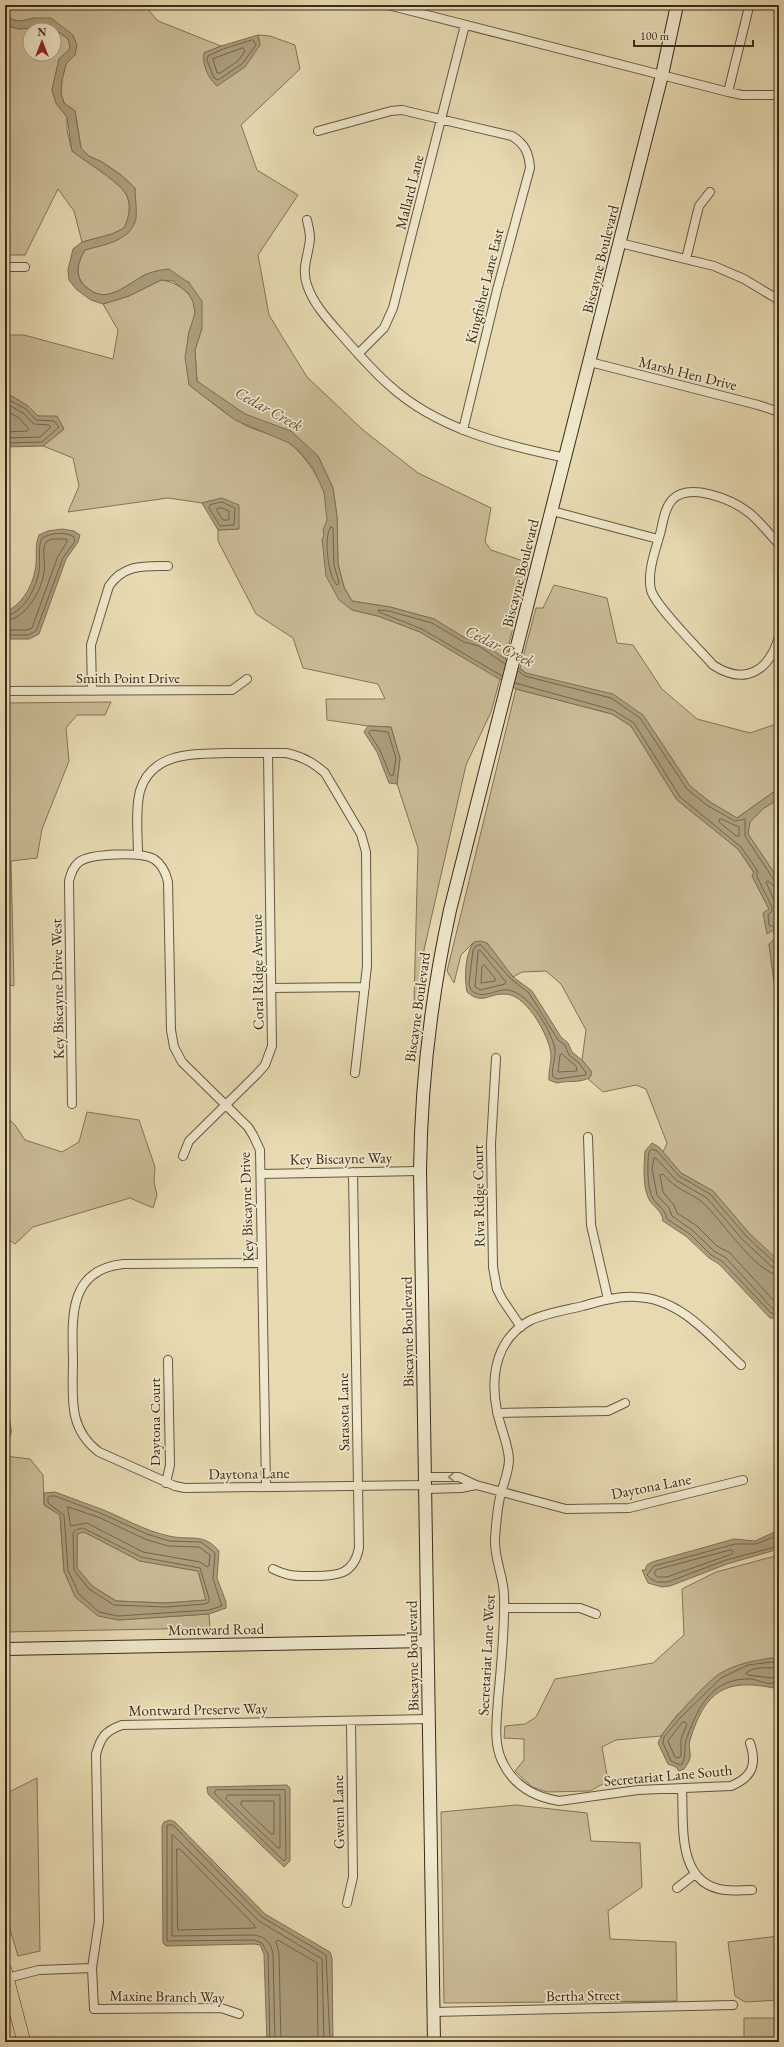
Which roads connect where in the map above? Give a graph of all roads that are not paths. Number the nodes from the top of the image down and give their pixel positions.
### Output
1 (388, 5) edge
2 (678, 5) edge
3 (748, 11) dead end
4 (465, 25) junction
5 (662, 75) junction
6 (728, 92) junction
7 (779, 95) edge
8 (442, 119) junction
9 (318, 131) dead end
10 (710, 192) dead end
11 (307, 220) dead end
12 (620, 242) junction
13 (686, 259) junction
14 (5, 267) edge
15 (24, 267) dead end
16 (779, 300) edge
17 (358, 354) junction
18 (590, 362) junction
19 (779, 412) edge
20 (463, 430) junction
21 (566, 458) junction
22 (552, 511) junction
23 (658, 539) junction
24 (779, 544) edge
25 (168, 566) dead end
26 (779, 637) edge
27 (247, 679) dead end
28 (5, 691) edge
29 (92, 691) junction
30 (268, 753) junction
31 (138, 856) junction
32 (365, 987) junction
33 (272, 988) junction
34 (496, 1058) dead end
35 (355, 1073) dead end
36 (72, 1104) dead end
37 (225, 1105) junction
38 (588, 1137) dead end
39 (183, 1156) dead end
40 (420, 1171) junction
41 (354, 1172) junction
42 (261, 1174) junction
43 (261, 1263) junction
44 (608, 1300) junction
45 (521, 1327) junction
46 (168, 1360) dead end
47 (741, 1365) dead end
48 (625, 1403) dead end
49 (498, 1413) junction
50 (743, 1480) dead end
51 (166, 1483) junction
52 (425, 1484) junction
53 (358, 1485) junction
54 (476, 1485) junction
55 (266, 1486) junction
56 (502, 1492) junction
57 (272, 1569) dead end
58 (504, 1608) junction
59 (596, 1614) dead end
60 (428, 1641) junction
61 (5, 1649) edge
62 (429, 1719) junction
63 (351, 1721) junction
64 (750, 1743) dead end
65 (682, 1789) junction
66 (530, 1793) joint
67 (694, 1874) junction
68 (677, 1888) dead end
69 (752, 1890) dead end
70 (347, 1903) dead end
71 (92, 1968) junction
72 (6, 1974) edge
73 (733, 2005) dead end
74 (94, 2009) joint
75 (433, 2012) junction
76 (239, 2014) dead end
77 (24, 2042) edge
78 (434, 2042) edge

1 - 4 street
2 - 5 street, Biscayne Boulevard
3 - 6 street
4 - 5 street
4 - 8 street, Mallard Lane
5 - 6 street
5 - 12 street, Biscayne Boulevard
6 - 7 street
8 - 9 street
8 - 17 street, Mallard Lane
8 - 20 street, Kingfisher Lane East
10 - 13 street
11 - 17 street
12 - 13 street
12 - 18 street, Biscayne Boulevard
13 - 16 street
14 - 15 street
17 - 20 street
18 - 19 street, Marsh Hen Drive
18 - 21 street, Biscayne Boulevard
20 - 21 street
21 - 22 street, Biscayne Boulevard
22 - 23 street
22 - 40 street, Biscayne Boulevard
23 - 24 street
23 - 26 street
25 - 29 street
27 - 29 street, Smith Point Drive
28 - 29 street, Smith Point Drive
30 - 31 street
30 - 32 street
30 - 33 street, Coral Ridge Avenue
31 - 36 street, Key Biscayne Drive West
31 - 37 street, Key Biscayne Drive
32 - 33 street
32 - 35 street
33 - 37 street, Coral Ridge Avenue
34 - 45 street, Riva Ridge Court
37 - 39 street, Coral Ridge Avenue
37 - 42 street, Key Biscayne Drive
38 - 44 street
40 - 41 street, Key Biscayne Way
40 - 52 street, Biscayne Boulevard
41 - 42 street, Key Biscayne Way
41 - 53 street, Sarasota Lane
42 - 43 street, Key Biscayne Drive
43 - 51 street, Daytona Lane
43 - 55 street, Key Biscayne Drive
44 - 45 street, Secretariat Lane West
44 - 47 street, Secretariat Lane West
45 - 49 street, Secretariat Lane West
46 - 51 street, Daytona Court
48 - 49 street
49 - 56 street, Secretariat Lane West
50 - 56 street, Daytona Lane
51 - 55 street, Daytona Lane
52 - 53 street, Daytona Lane
52 - 54 street
54 -> 52 street, Daytona Lane
52 - 60 street, Biscayne Boulevard
53 - 55 street, Daytona Lane
53 - 57 street, Sarasota Lane
54 - 56 street, Daytona Lane
56 - 58 street, Secretariat Lane West
58 - 59 street
58 - 66 street, Secretariat Lane West
60 - 61 street, Montward Road
60 - 62 street, Biscayne Boulevard
62 - 63 street, Montward Preserve Way
62 - 75 street, Biscayne Boulevard
63 - 70 street, Gwenn Lane
63 - 71 street, Montward Preserve Way
64 - 65 street, Secretariat Lane South
65 - 66 street, Secretariat Lane South
65 - 67 street
67 - 68 street
67 - 69 street
71 - 72 street
71 - 74 street, Montward Preserve Way
72 - 77 main road
73 - 75 street, Bertha Street
74 - 76 street, Maxine Branch Way
75 - 78 street, Biscayne Boulevard

